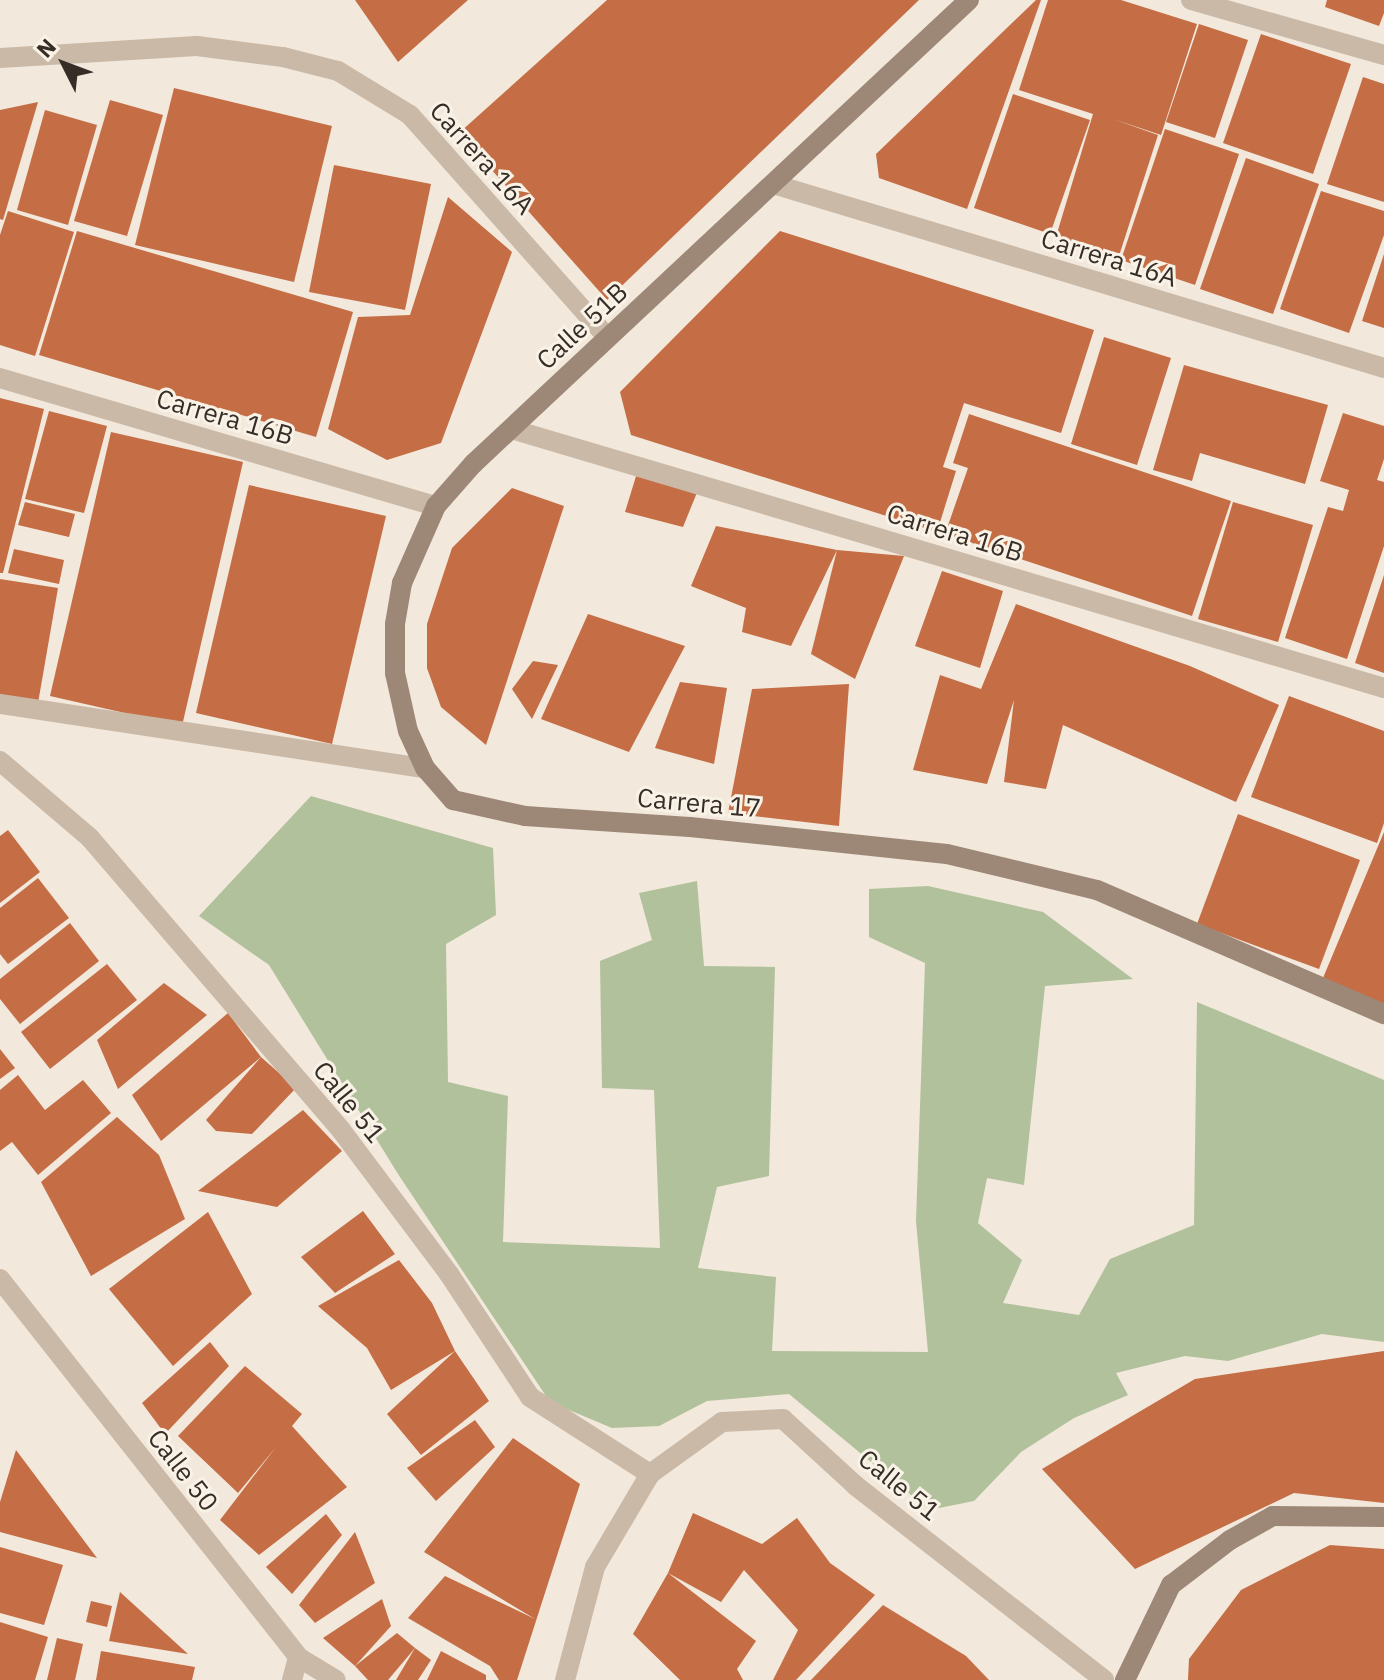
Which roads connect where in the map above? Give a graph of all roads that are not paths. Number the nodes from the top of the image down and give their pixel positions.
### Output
1 (969, 0) edge
2 (1191, 0) edge
3 (1384, 55) edge
4 (0, 58) edge
5 (773, 184) junction
6 (608, 338) junction
7 (1384, 368) edge
8 (0, 378) edge
9 (511, 429) junction
10 (436, 506) junction
11 (1384, 688) edge
12 (0, 704) edge
13 (0, 761) edge
14 (425, 768) junction
15 (1384, 1014) edge
16 (0, 1282) edge
17 (650, 1474) junction
18 (1384, 1517) edge
19 (298, 1657) junction
20 (292, 1680) edge
21 (336, 1680) edge
22 (565, 1680) edge
23 (1104, 1680) edge
24 (1125, 1680) edge

1 - 5 main road, Calle 51B
2 - 3 street
4 - 6 street, Carrera 16A
5 - 6 main road, Calle 51B
5 - 7 street, Carrera 16A
6 - 9 main road, Calle 51B
8 - 10 street, Carrera 16B
9 - 10 main road, Calle 51B
9 - 11 street, Carrera 16B
10 - 14 main road, Calle 51B
12 - 14 street
13 - 17 street, Calle 51
14 - 15 main road, Carrera 17
16 - 19 street, Calle 50
17 - 22 street, Calle 51
17 - 23 street, Calle 51
18 - 24 main road
19 - 20 street
19 - 21 street, Calle 50

